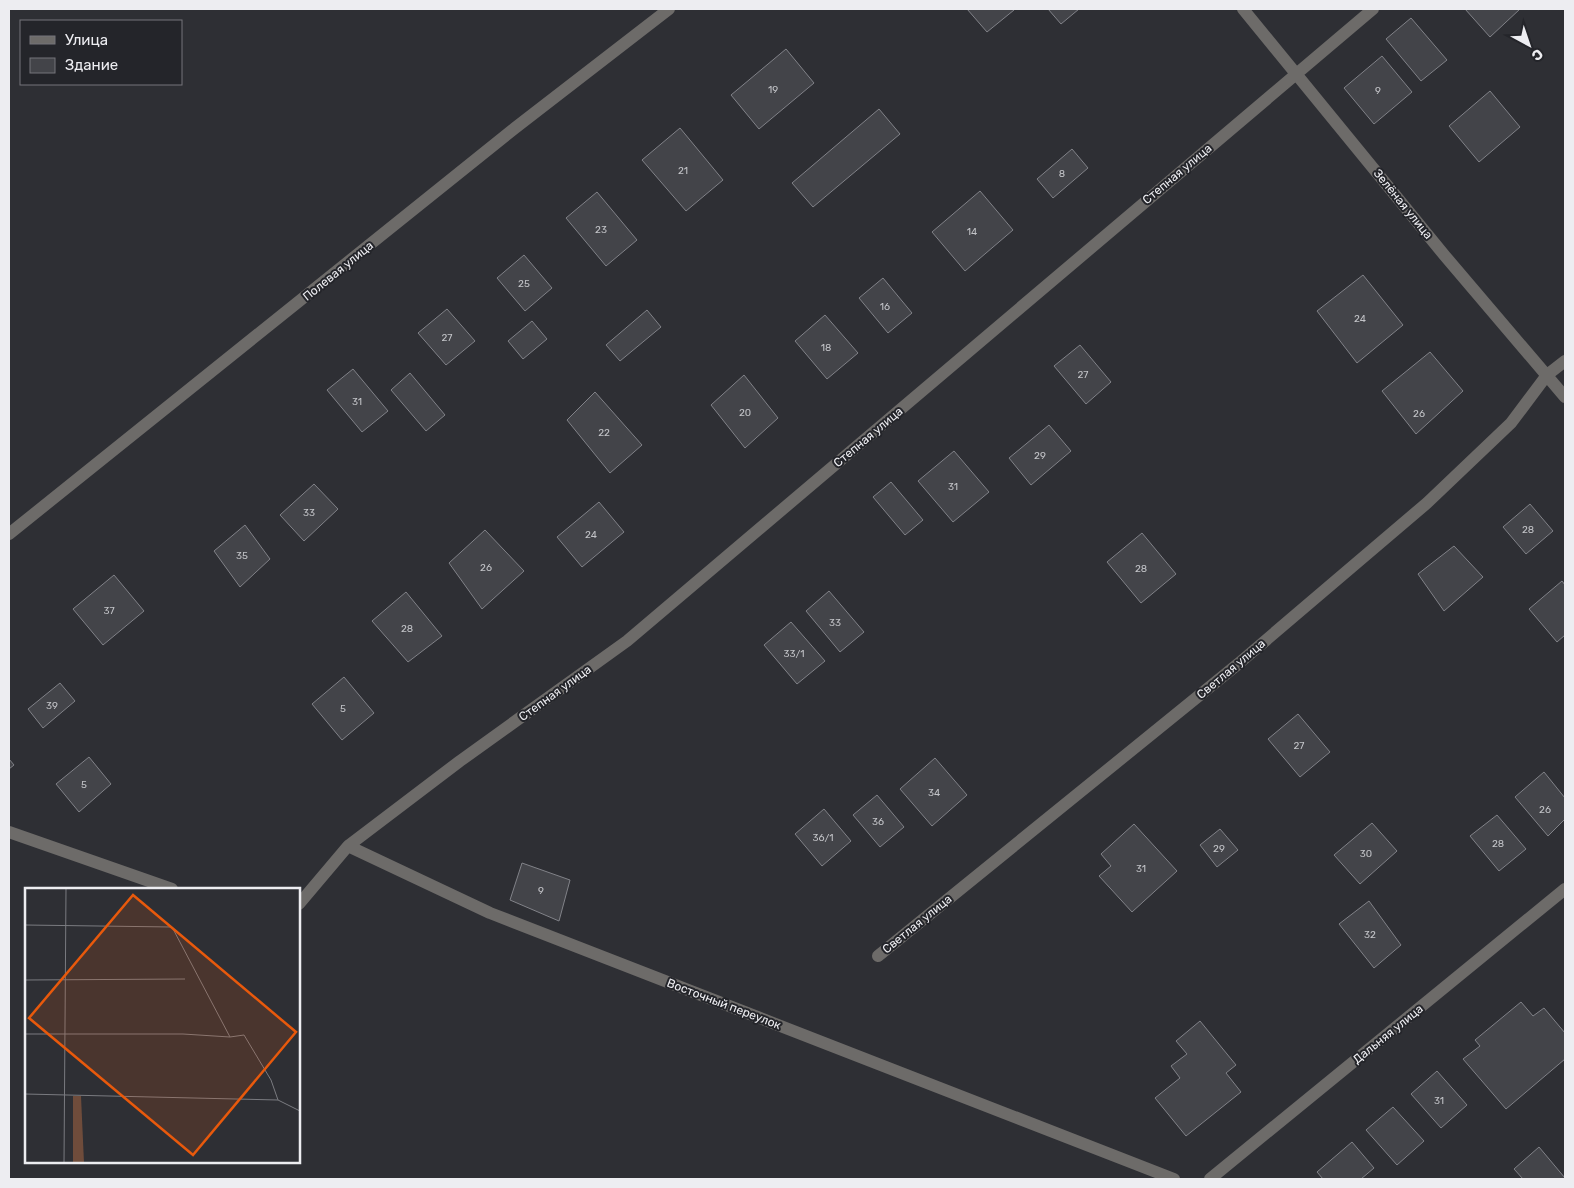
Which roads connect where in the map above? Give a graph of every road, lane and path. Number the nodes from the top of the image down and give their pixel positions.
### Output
1 (668, 9) edge
2 (1243, 9) edge
3 (1374, 9) edge
4 (1296, 73) junction
5 (1565, 361) edge
6 (1547, 376) junction
7 (1565, 397) edge
8 (9, 534) edge
9 (9, 832) edge
10 (348, 846) junction
11 (169, 888) edge
12 (1565, 889) edge
13 (300, 903) edge
14 (878, 956) dead end
15 (1174, 1179) edge
16 (1210, 1179) edge

1 - 8 street, Полевая улица
2 - 4 street, Зелёная улица
3 - 4 street, Степная улица
4 - 6 street, Зелёная улица
4 - 10 street, Степная улица
5 - 6 street, Светлая улица
6 - 7 street, Зелёная улица
6 - 14 street, Светлая улица
9 - 11 street
10 - 13 street
10 - 15 street, Восточный переулок
12 - 16 street, Дальняя улица

